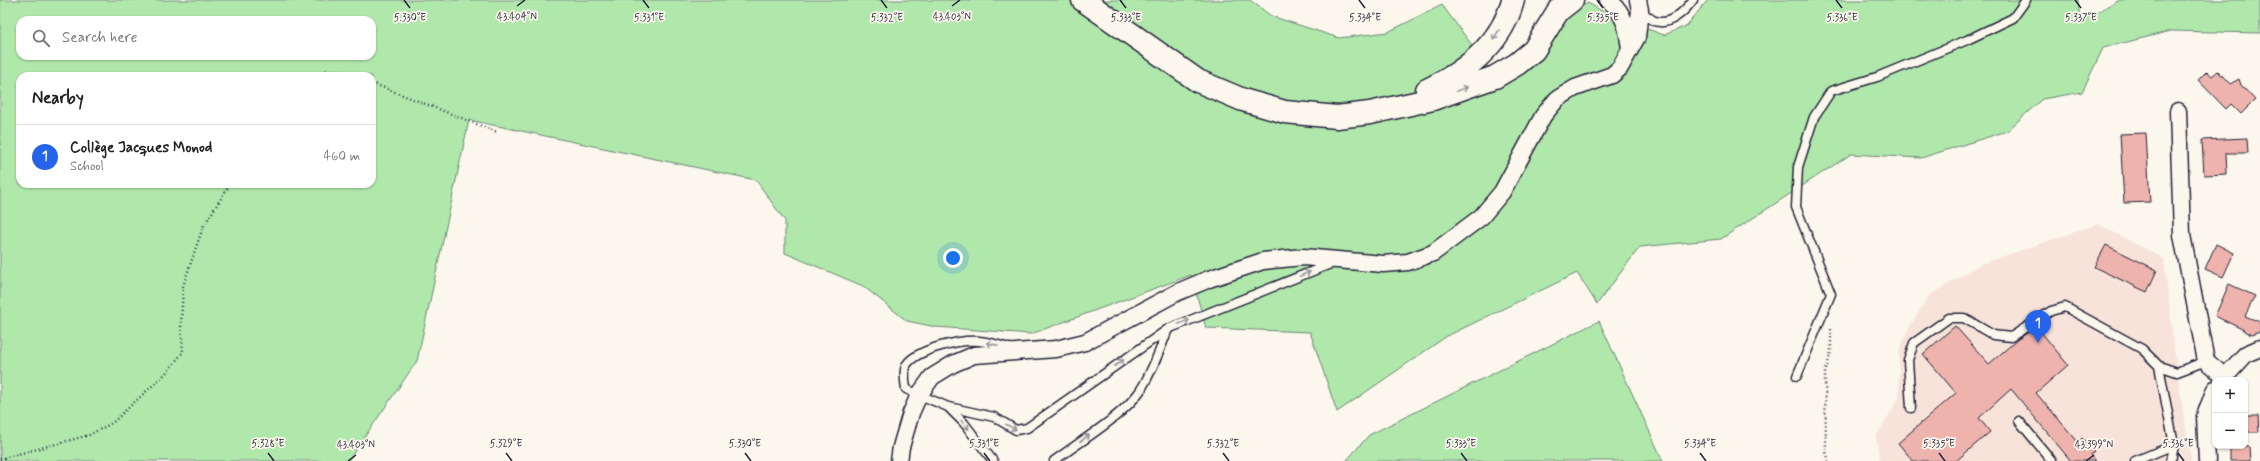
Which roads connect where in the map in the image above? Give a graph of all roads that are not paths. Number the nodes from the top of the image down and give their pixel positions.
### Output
1 (1083, 0) edge
2 (1513, 0) edge
3 (1572, 0) edge
4 (1608, 0) edge
5 (1693, 0) edge
6 (2026, 0) edge
7 (1639, 5) edge
8 (1630, 52) junction
9 (2178, 111) dead end
10 (1370, 113) junction
11 (1339, 260) junction
12 (1168, 329) junction
13 (2260, 348) edge
14 (1030, 352) junction
15 (2206, 361) junction
16 (2159, 366) junction
17 (1797, 376) dead end
18 (2222, 377) edge
19 (2224, 377) edge
20 (919, 395) junction
21 (2212, 397) edge
22 (948, 407) junction
23 (1911, 408) dead end
24 (2019, 421) dead end
25 (2174, 446) junction
26 (899, 461) edge
27 (993, 461) edge
28 (1054, 461) edge
29 (2052, 461) edge
30 (2135, 461) edge
31 (2171, 461) edge
32 (2207, 461) edge

1 - 10 main road
2 -> 10 main road
10 -> 3 main road
4 - 8 street
5 - 7 lane
6 - 17 lane
7 - 8 street
8 - 11 street
9 - 15 street
12 -> 11 lane
11 - 14 street
22 -> 12 lane
28 -> 12 lane
13 - 19 street
14 - 20 street
14 -> 20 lane
15 - 16 lane
15 - 18 street
16 - 23 lane
16 - 25 lane
20 - 22 lane
20 - 26 street
21 - 32 street
22 -> 27 lane
24 - 29 lane
25 - 30 lane
25 - 31 lane

